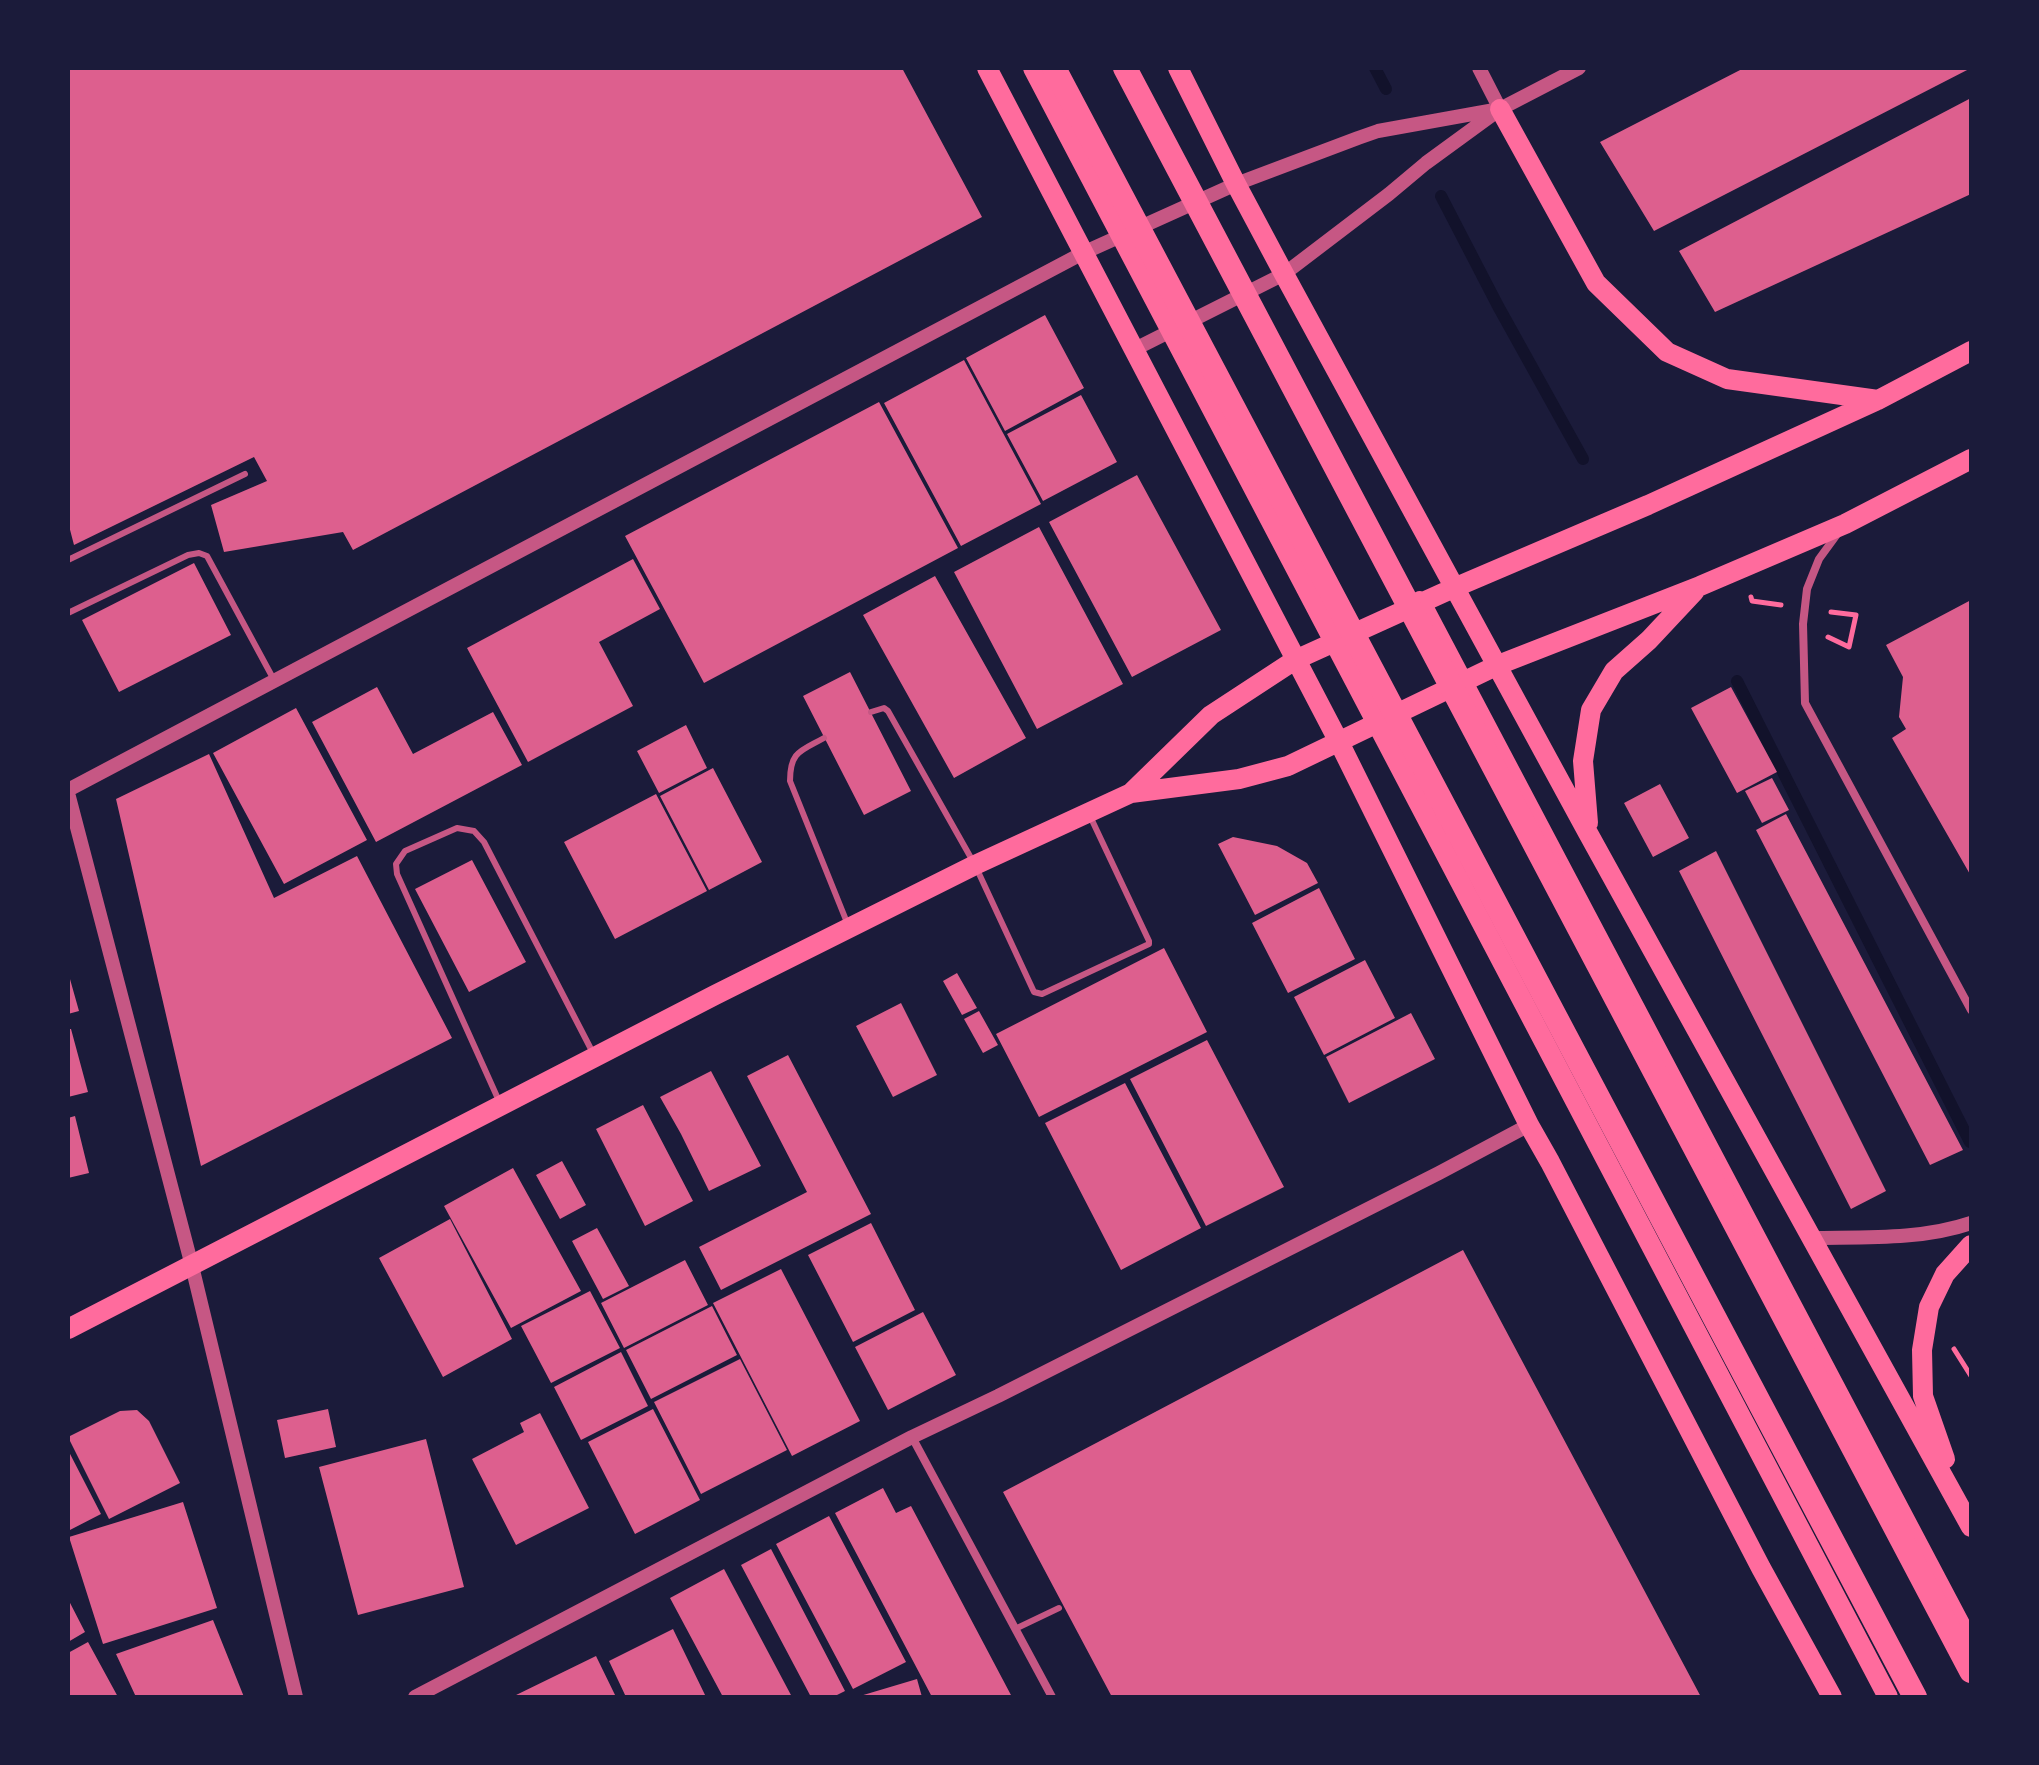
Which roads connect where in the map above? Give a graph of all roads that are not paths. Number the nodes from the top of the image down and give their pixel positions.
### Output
1 (987, 68) edge
2 (1033, 68) edge
3 (1054, 68) edge
4 (1125, 68) edge
5 (1138, 68) edge
6 (1178, 68) edge
7 (1479, 68) edge
8 (1579, 68) edge
9 (1500, 109) junction
10 (1236, 184) junction
11 (1083, 253) junction
12 (1284, 274) junction
13 (1133, 350) junction
14 (1971, 351) edge
15 (1878, 400) junction
16 (1971, 459) edge
17 (245, 474) dead end
18 (1845, 524) junction
19 (68, 560) edge
20 (1700, 586) junction
21 (1456, 587) junction
22 (68, 613) edge
23 (1295, 660) junction
24 (1498, 665) junction
25 (274, 680) junction
26 (871, 712) dead end
27 (824, 738) dead end
28 (1339, 742) junction
29 (68, 791) edge
30 (1131, 793) junction
31 (1089, 812) junction
32 (1588, 833) junction
33 (975, 865) junction
34 (849, 927) junction
35 (1971, 1010) edge
36 (594, 1057) junction
37 (501, 1106) junction
38 (1529, 1125) junction
39 (1971, 1223) edge
40 (1812, 1238) junction
41 (1971, 1245) edge
42 (192, 1266) junction
43 (68, 1329) edge
44 (912, 1437) junction
45 (1968, 1521) edge
46 (1059, 1608) dead end
47 (1015, 1629) junction
48 (1971, 1645) edge
49 (1971, 1671) edge
50 (296, 1697) edge
51 (415, 1697) edge
52 (1052, 1697) edge
53 (1832, 1697) edge
54 (1888, 1697) edge
55 (1915, 1697) edge

1 - 11 main road
2 - 54 main road
3 - 55 highway
4 - 49 highway
5 - 48 main road
6 - 10 main road
7 - 9 street
8 - 9 street
9 - 10 street
9 - 12 street
9 - 15 main road
10 - 11 street
10 - 12 main road
11 - 13 main road
11 - 25 street
12 - 13 street
12 - 21 main road
13 - 23 main road
14 - 15 main road
15 - 21 main road
16 - 18 main road
17 - 19 lane
18 - 20 main road
18 - 35 street
20 - 24 main road
20 - 32 main road
21 - 23 main road
21 - 24 main road
22 - 25 lane
23 - 28 main road
23 - 30 main road
24 - 28 main road
24 - 32 main road
25 - 29 street
26 - 33 lane
27 - 34 lane
28 - 30 main road
28 - 38 main road
29 - 42 street
30 - 31 main road
31 - 33 main road
31 - 33 lane
32 - 40 main road
33 - 34 main road
34 - 36 main road
36 - 37 main road
36 - 37 lane
37 - 42 main road
38 - 44 street
38 - 53 main road
39 - 40 street
40 - 45 main road
41 - 45 main road
42 - 43 main road
42 - 50 street
44 - 47 street
44 - 51 street
46 - 47 lane
47 - 52 street

